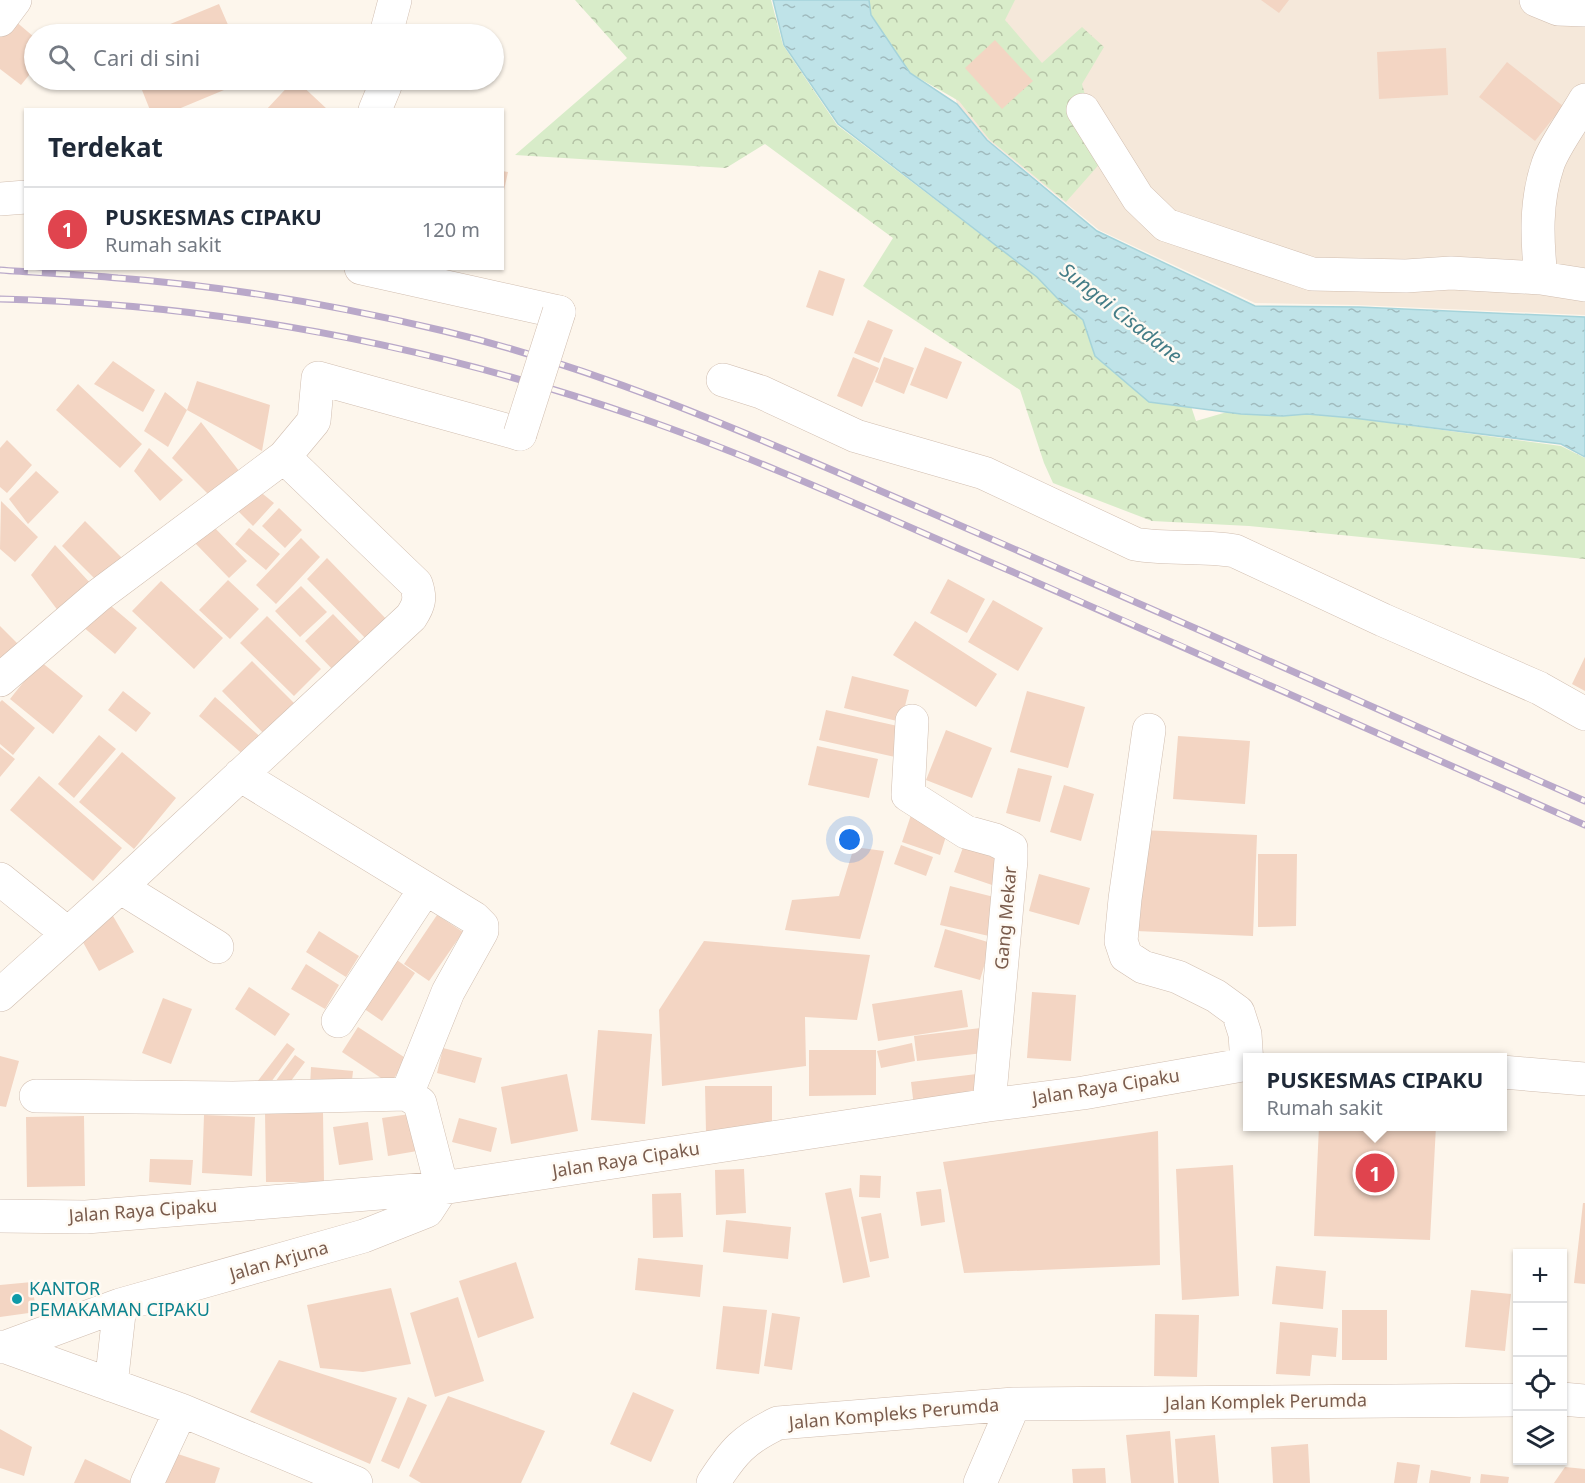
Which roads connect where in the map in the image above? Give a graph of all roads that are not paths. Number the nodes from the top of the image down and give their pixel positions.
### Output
1 (15, 0) edge
2 (395, 0) edge
3 (1536, 0) edge
4 (1585, 10) edge
5 (0, 20) edge
6 (389, 24) edge
7 (383, 90) edge
8 (1585, 100) edge
9 (376, 108) edge
10 (1083, 110) dead end
11 (24, 197) edge
12 (0, 199) edge
13 (370, 270) edge
14 (1541, 278) junction
15 (1585, 285) edge
16 (723, 380) dead end
17 (284, 457) junction
18 (0, 680) edge
19 (1585, 714) edge
20 (912, 721) dead end
21 (1149, 730) dead end
22 (240, 775) junction
23 (0, 879) edge
24 (120, 887) junction
25 (425, 889) junction
26 (67, 933) junction
27 (216, 947) dead end
28 (0, 995) edge
29 (338, 1022) dead end
30 (1246, 1053) edge
31 (1243, 1065) edge
32 (1507, 1072) edge
33 (1585, 1079) edge
34 (407, 1094) junction
35 (36, 1096) dead end
36 (989, 1105) junction
37 (442, 1188) junction
38 (0, 1216) edge
39 (120, 1305) junction
40 (3, 1347) edge
41 (111, 1385) junction
42 (1567, 1399) edge
43 (1513, 1400) edge
44 (1585, 1401) edge
45 (1014, 1404) junction
46 (181, 1410) junction
47 (147, 1483) edge
48 (356, 1483) edge
49 (713, 1483) edge
50 (980, 1483) edge

1 - 5 street
2 - 6 street
3 - 4 street
7 - 9 street
8 - 14 street
10 - 14 street
11 - 12 street
13 - 17 street, bridge
14 - 15 street
16 - 19 street
17 - 18 street
17 - 22 street
20 - 36 street, Gang Mekar
21 - 30 street
22 - 24 street
22 - 25 street
23 - 26 street
24 - 26 street
24 - 27 street
25 - 29 street
25 - 34 street
26 - 28 street
31 - 36 street, Jalan Raya Cipaku
32 - 33 street
34 - 35 street
34 - 37 street
36 - 37 street, Jalan Raya Cipaku
37 - 38 street, Jalan Raya Cipaku
37 - 39 street, Jalan Arjuna
39 - 40 street, Jalan Arjuna
39 - 41 street
40 - 41 street
41 - 46 street
42 - 44 street
43 - 45 street, Jalan Komplek Perumda
45 - 49 street, Jalan Kompleks Perumda
45 - 50 street, Jalan Kompleks Perumda
46 - 47 street
46 - 48 street

